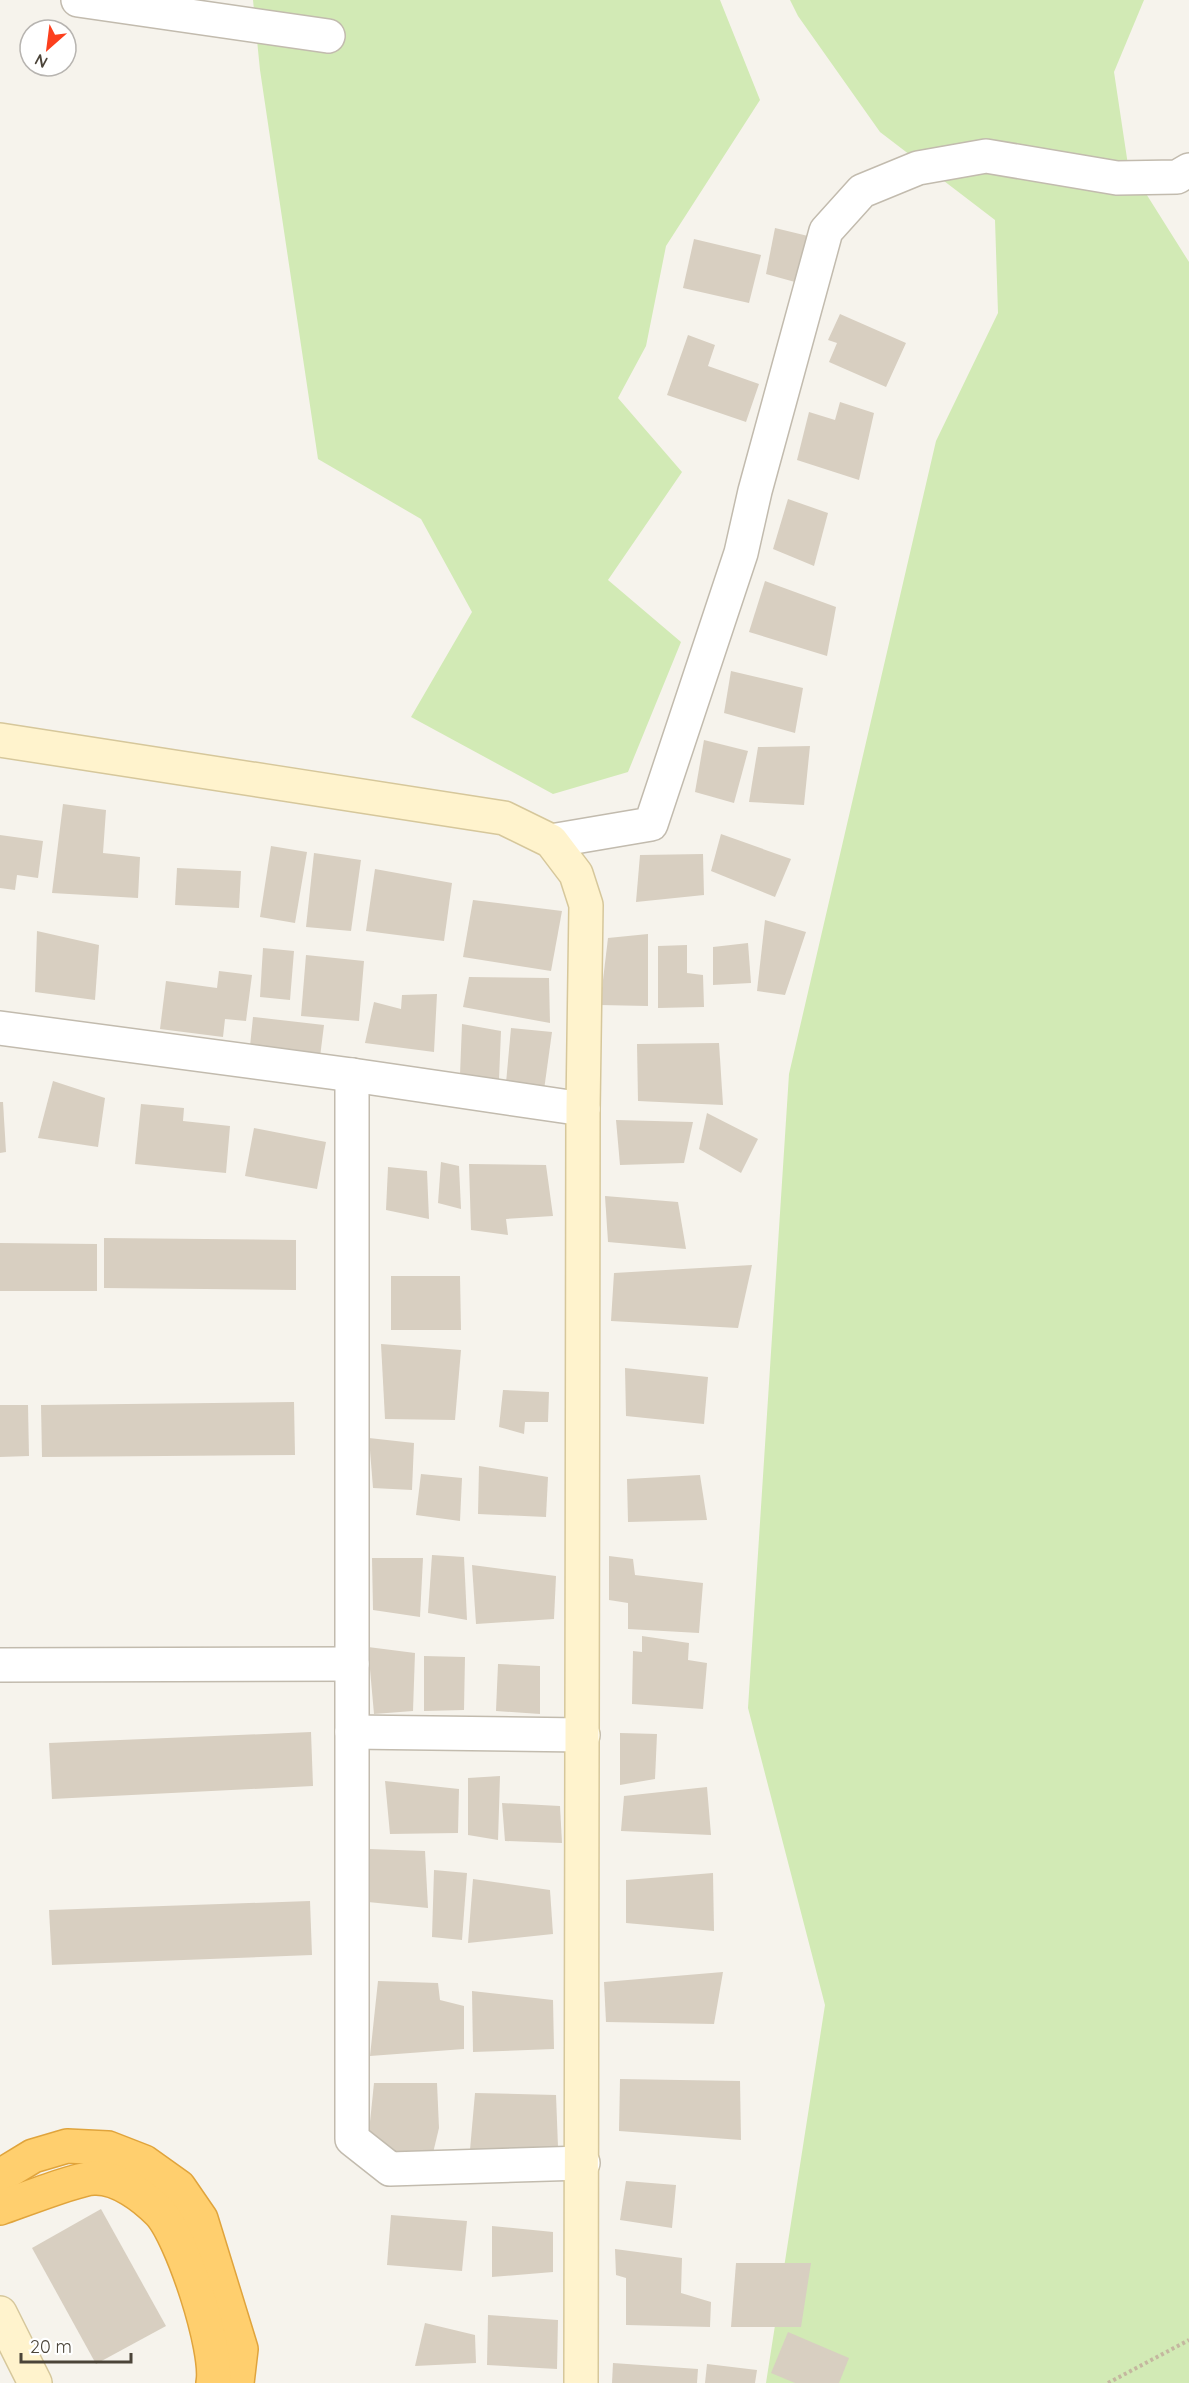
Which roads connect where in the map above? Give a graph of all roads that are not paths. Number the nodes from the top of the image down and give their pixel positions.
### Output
1 (85, 0) edge
2 (328, 36) dead end
3 (1189, 170) edge
4 (0, 740) edge
5 (551, 841) junction
6 (0, 1028) edge
7 (352, 1075) junction
8 (583, 1108) junction
9 (352, 1664) junction
10 (0, 1665) edge
11 (352, 1732) junction
12 (583, 1735) junction
13 (583, 2163) junction
14 (0, 2176) edge
15 (0, 2208) edge
16 (0, 2313) edge
17 (35, 2383) edge
18 (213, 2383) edge
19 (237, 2383) edge
20 (581, 2383) edge

1 - 2 street
3 - 5 street
4 - 5 street
5 - 8 street
6 - 7 street
7 - 8 street
7 - 9 street
8 - 12 street
9 - 10 street
9 - 11 street
11 - 12 street
11 - 13 street
12 - 13 street
13 - 20 street
14 - 19 highway
15 - 18 highway
16 - 17 street

